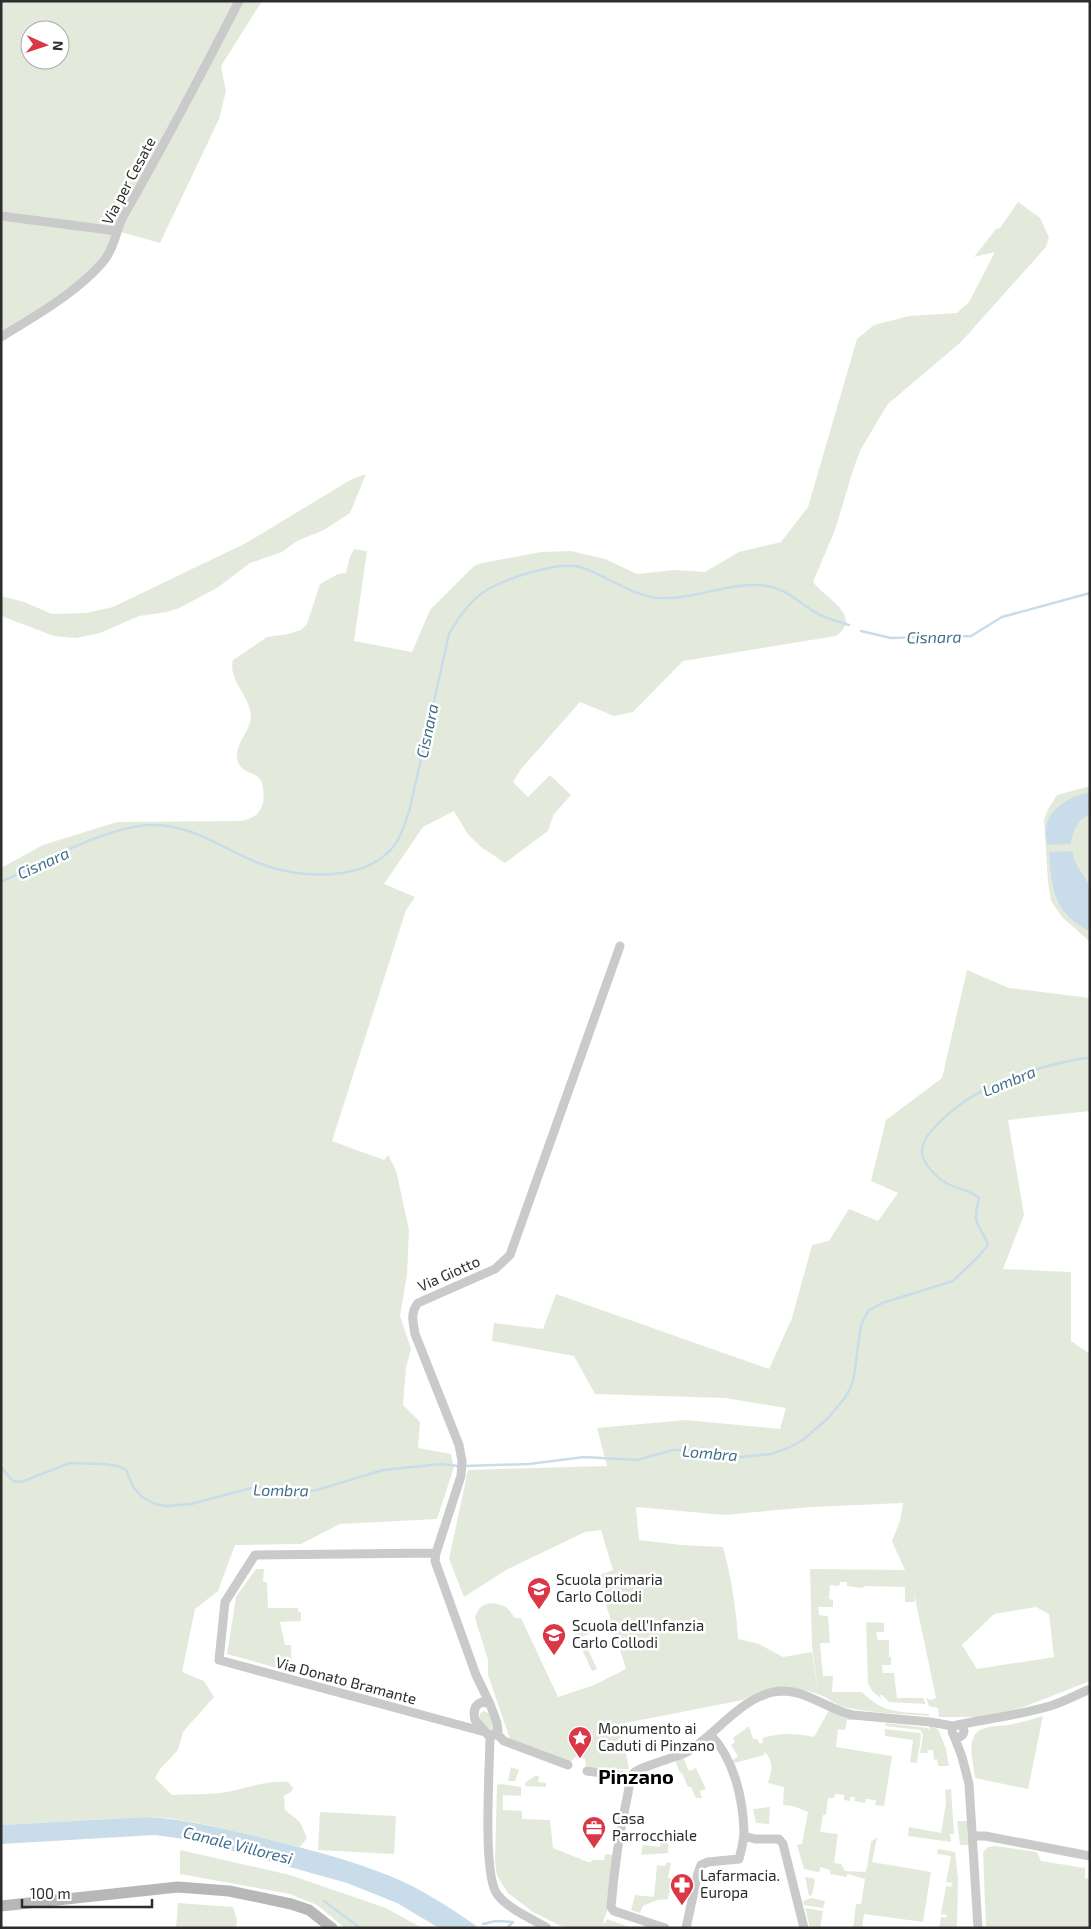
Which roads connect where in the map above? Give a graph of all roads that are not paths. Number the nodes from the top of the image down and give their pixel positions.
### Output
1 (239, 1) edge
2 (1, 216) edge
3 (117, 231) junction
4 (1, 337) edge
5 (620, 946) dead end
6 (436, 1552) junction
7 (1090, 1689) edge
8 (483, 1693) junction
9 (480, 1703) junction
10 (490, 1704) junction
11 (475, 1720) junction
12 (466, 1728) junction
13 (957, 1731) junction
14 (490, 1733) junction
15 (710, 1734) junction
16 (568, 1764) dead end
17 (587, 1770) dead end
18 (632, 1777) junction
19 (744, 1836) junction
20 (973, 1836) junction
21 (997, 1839) junction
22 (973, 1846) junction
23 (1090, 1856) edge
24 (1, 1906) edge
25 (332, 1928) edge
26 (547, 1928) edge
27 (665, 1928) edge
28 (686, 1928) edge
29 (804, 1928) edge
30 (978, 1928) edge

1 - 3 street, Via per Cesate
2 - 3 street
3 - 4 street, Via per Cesate
5 - 6 street, Via Giotto
6 - 8 street, Via Giotto
6 - 12 street, Via Donato Bramante
7 - 13 street
8 - 9 street
8 - 10 street, Via Giotto
9 - 10 street
9 - 11 street
10 - 14 street, Via Giotto
11 - 12 street
11 - 14 street
12 - 14 street, Via Donato Bramante
13 - 15 street
13 - 20 street
14 - 16 street
14 - 26 street, Via Giotto
15 - 18 street
15 - 19 street
17 - 18 street
18 - 27 street
19 - 28 street
19 - 29 street
20 - 21 street
20 - 22 street
21 - 22 street
21 - 23 street
22 - 30 street
24 - 25 street

